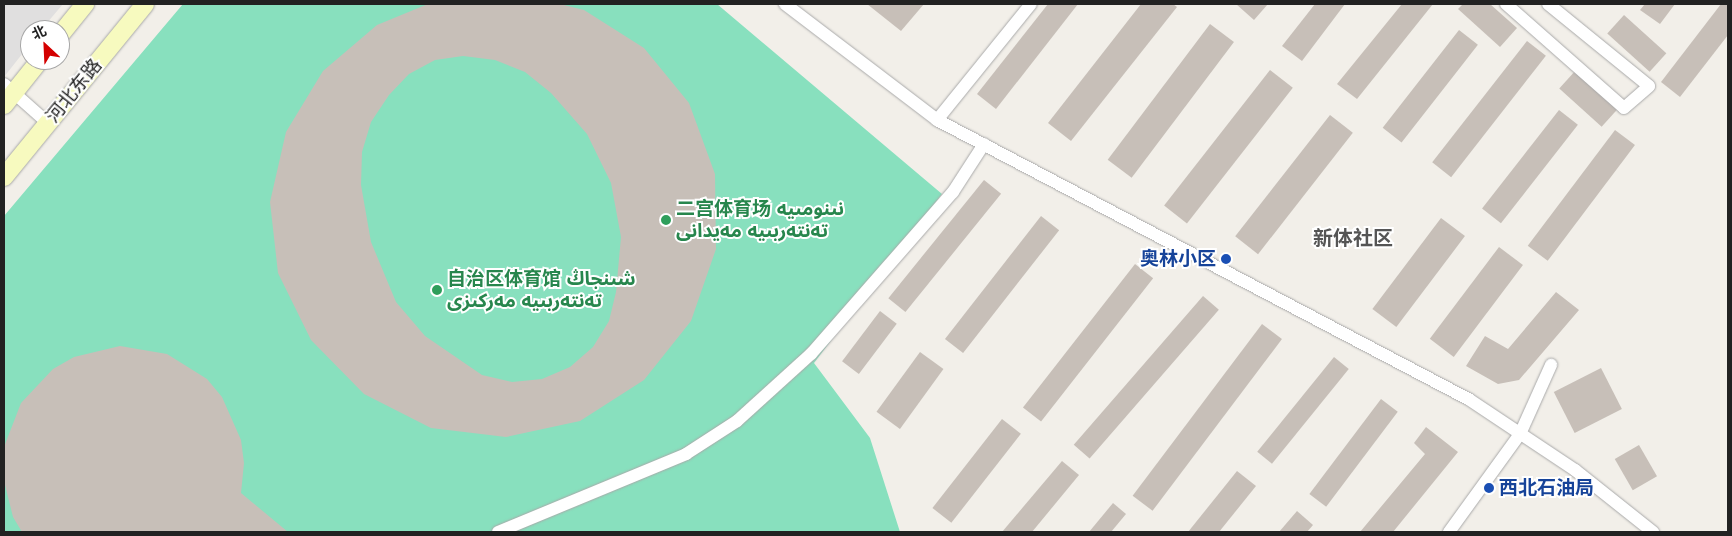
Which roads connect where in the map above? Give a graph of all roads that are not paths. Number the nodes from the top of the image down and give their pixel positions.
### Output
1 (85, 4) edge
2 (145, 4) edge
3 (785, 4) edge
4 (1031, 4) edge
5 (1506, 4) edge
6 (1548, 4) edge
7 (70, 23) edge
8 (30, 70) edge
9 (7, 94) edge
10 (936, 120) junction
11 (48, 123) junction
12 (984, 144) junction
13 (4, 177) edge
14 (1551, 365) dead end
15 (1520, 434) junction
16 (498, 532) edge
17 (1449, 532) edge
18 (1652, 532) edge

1 - 7 main road
2 - 11 main road, 河北东路
3 - 10 street
4 - 10 street
5 - 6 street
8 - 9 main road
9 - 11 street
10 - 12 street
11 - 13 main road, 河北东路
12 - 15 street
12 - 16 street
14 - 15 street
15 - 17 street
15 - 18 street

